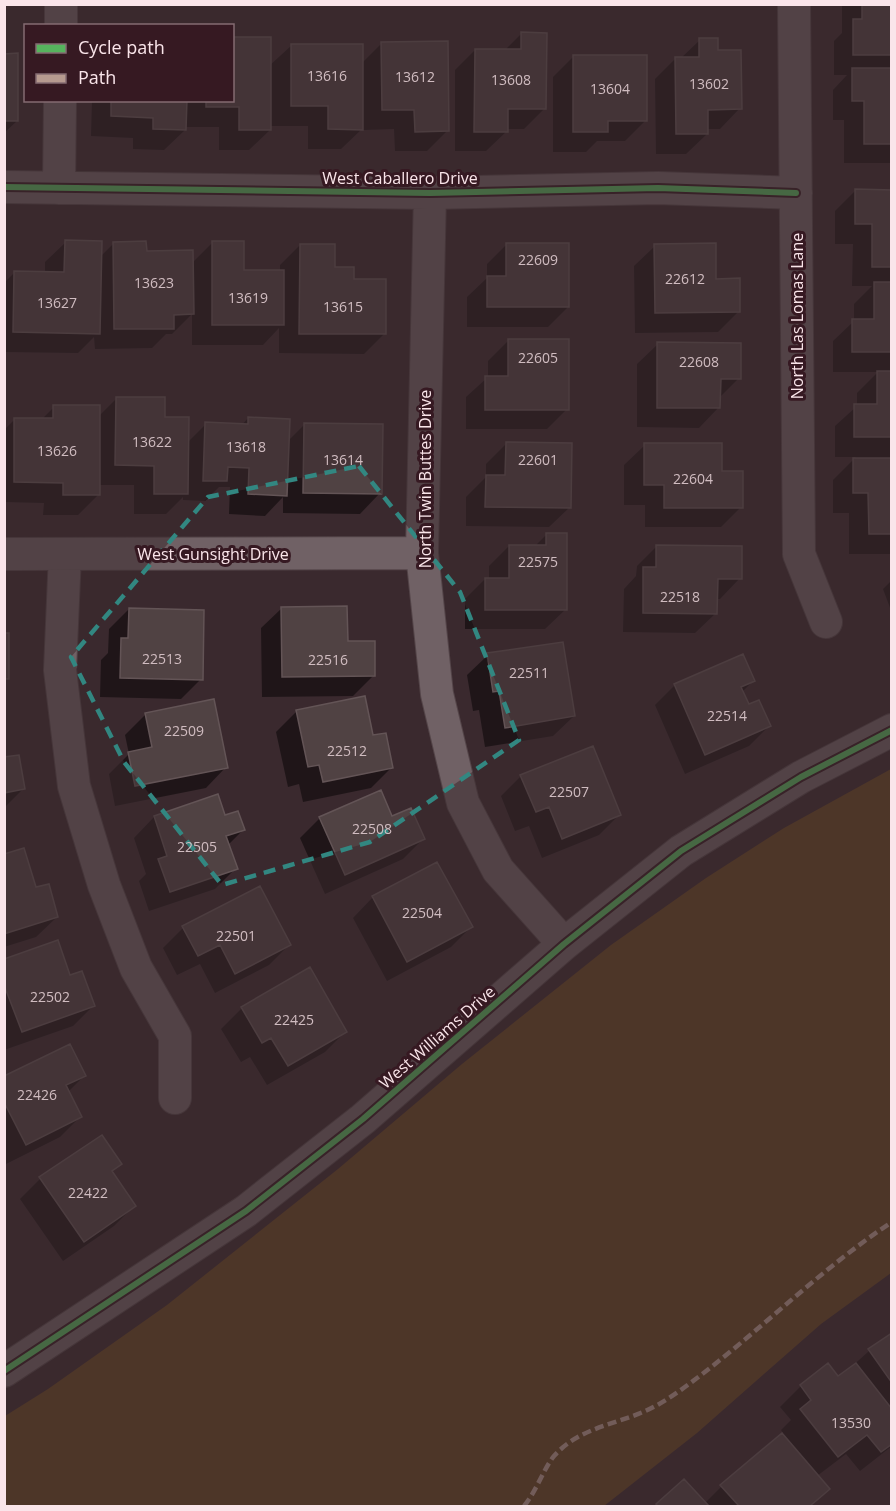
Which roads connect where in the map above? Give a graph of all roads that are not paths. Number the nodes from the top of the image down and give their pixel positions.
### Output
1 (61, 4) edge
2 (794, 4) edge
3 (61, 24) edge
4 (60, 102) edge
5 (4, 187) edge
6 (59, 188) junction
7 (430, 193) junction
8 (796, 193) junction
9 (422, 553) junction
10 (4, 554) edge
11 (65, 554) junction
12 (826, 622) dead end
13 (891, 730) edge
14 (564, 944) junction
15 (174, 1098) dead end
16 (4, 1371) edge

1 - 3 street
2 - 8 street, North Las Lomas Lane
4 - 6 street
5 - 6 street, West Caballero Drive
6 - 7 street, West Caballero Drive
7 - 8 street, West Caballero Drive
7 - 9 street, North Twin Buttes Drive
8 - 12 street, North Las Lomas Lane
9 - 11 street, West Gunsight Drive
9 - 14 street, North Twin Buttes Drive
10 - 11 street, West Gunsight Drive
11 - 15 street
13 - 14 street, West Williams Drive
14 - 16 street, West Williams Drive

